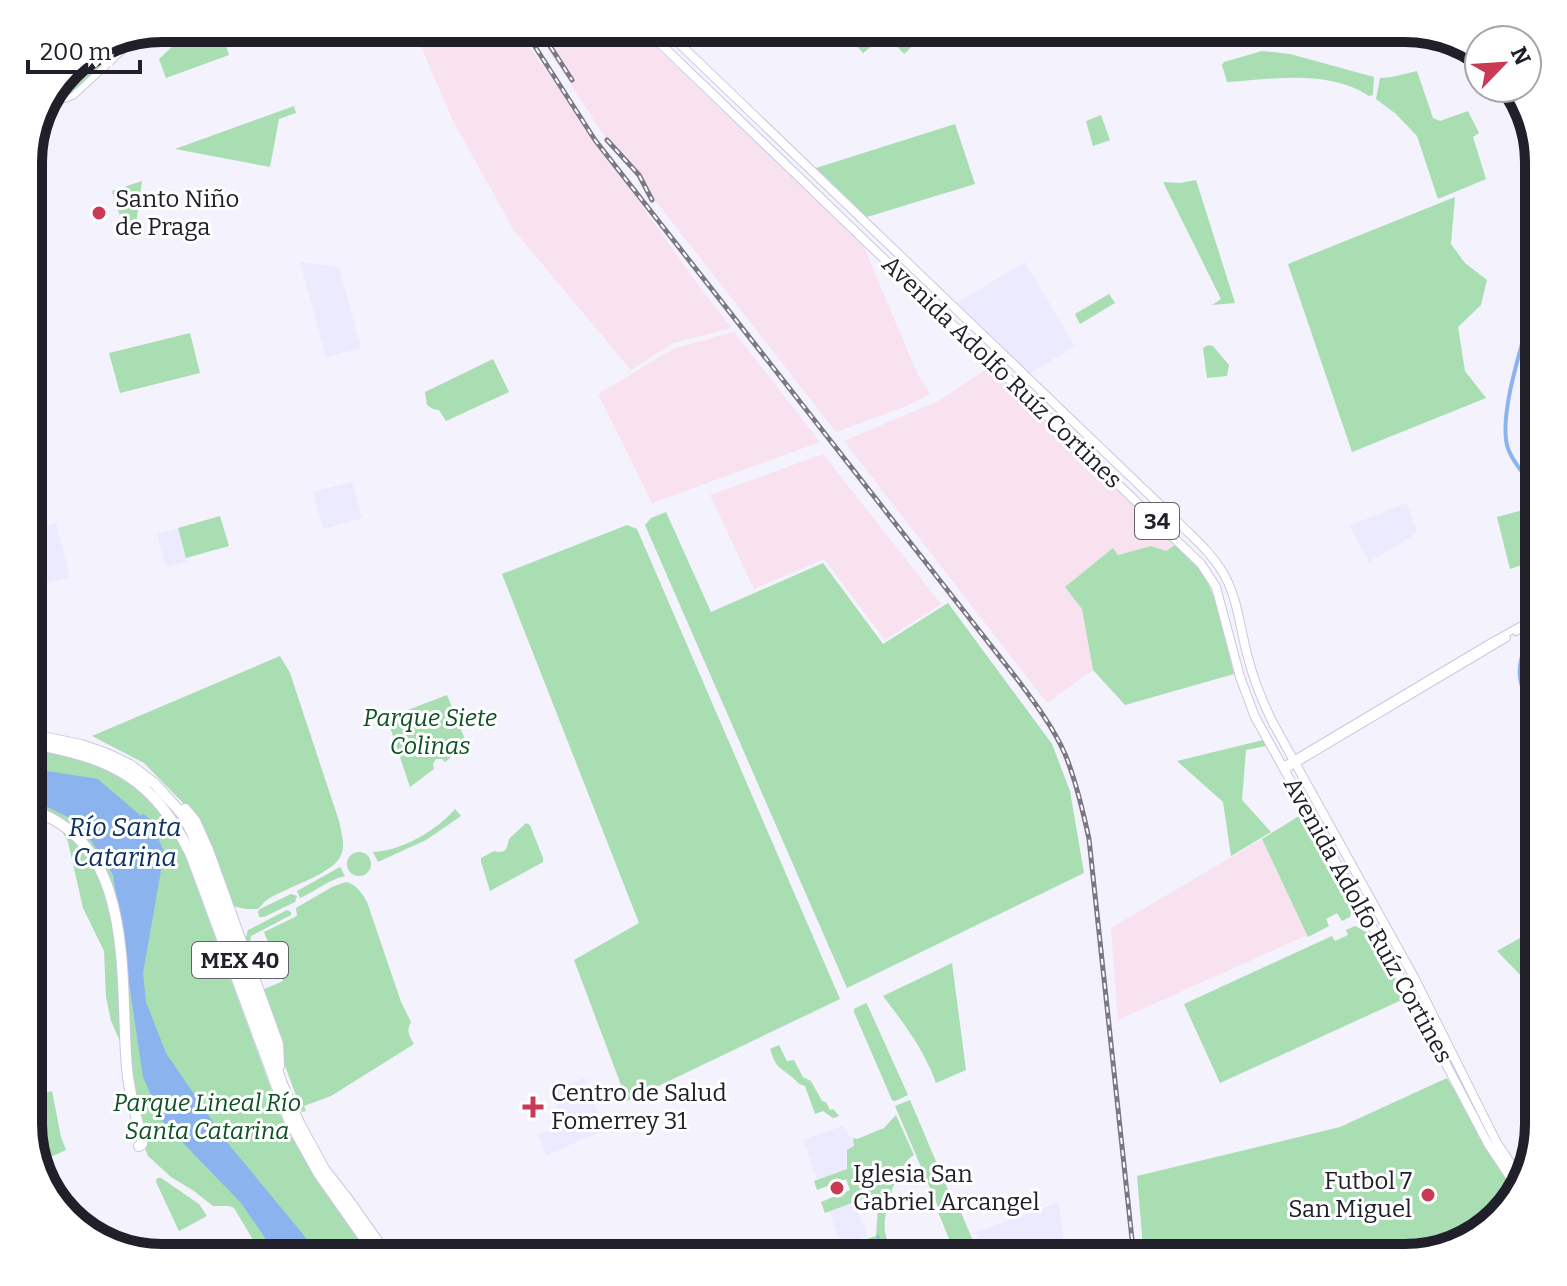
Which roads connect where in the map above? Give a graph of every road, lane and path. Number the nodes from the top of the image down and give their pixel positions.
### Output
1 (659, 42) edge
2 (678, 42) edge
3 (125, 48) edge
4 (59, 101) edge
5 (1525, 627) edge
6 (42, 737) edge
7 (42, 746) edge
8 (1294, 762) junction
9 (1284, 768) junction
10 (42, 813) edge
11 (139, 1146) dead end
12 (1515, 1170) edge
13 (1511, 1179) edge
14 (368, 1244) edge
15 (379, 1244) edge

1 - 9 main road, Avenida Adolfo Ruíz Cortines / 34
2 - 8 main road, Avenida Adolfo Ruíz Cortines / 34
3 - 4 main road
5 - 8 main road
6 - 15 highway, MEX 40
7 - 14 highway, MEX 40
8 - 9 main road
8 - 12 main road, Avenida Adolfo Ruíz Cortines / 34
9 - 13 main road, Avenida Adolfo Ruíz Cortines / 34
10 - 11 highway

